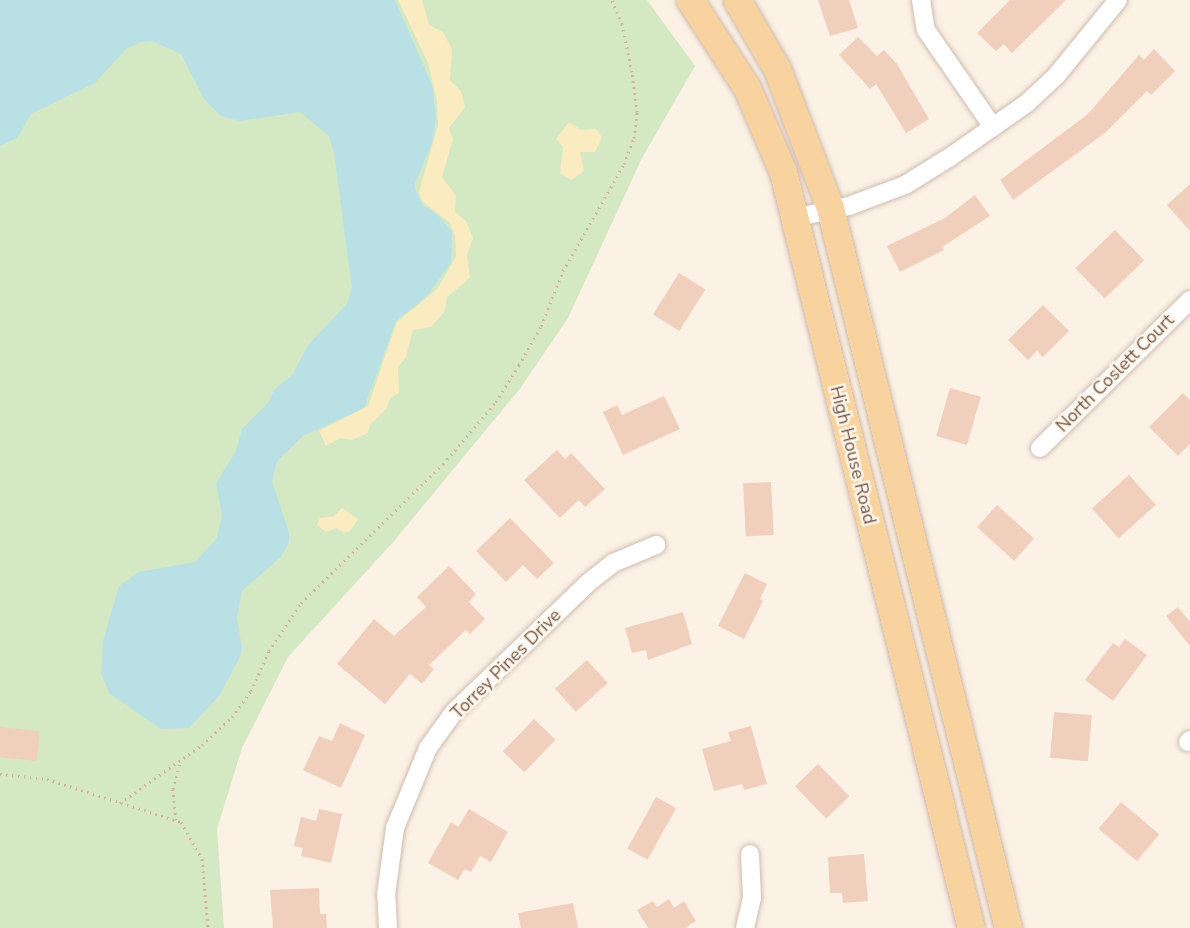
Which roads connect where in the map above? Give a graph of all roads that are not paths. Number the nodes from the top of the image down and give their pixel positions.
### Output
1 (690, 0) edge
2 (737, 0) edge
3 (921, 0) edge
4 (1118, 0) edge
5 (993, 127) junction
6 (830, 208) junction
7 (794, 218) junction
8 (1190, 300) edge
9 (1040, 448) dead end
10 (656, 545) dead end
11 (750, 854) dead end
12 (388, 928) edge
13 (745, 928) edge
14 (971, 928) edge
15 (1008, 928) edge

1 - 7 main road, High House Road
2 - 6 main road, High House Road
3 - 5 street
4 - 5 street
5 - 6 street
6 - 7 street
6 - 15 main road, High House Road
7 - 14 main road, High House Road
8 - 9 street, North Coslett Court
10 - 12 street, Torrey Pines Drive
11 - 13 street

